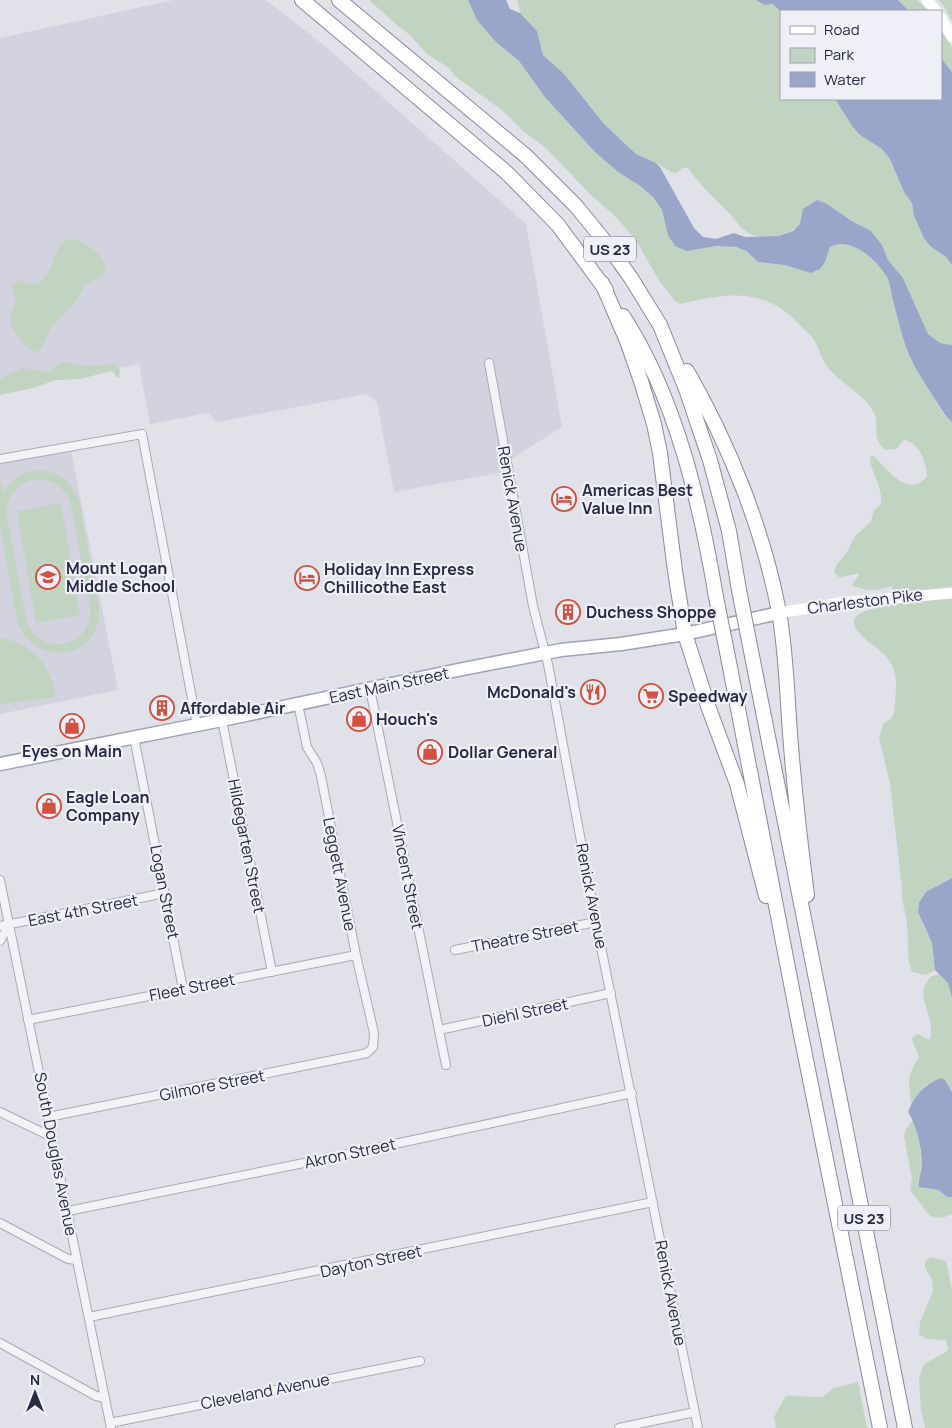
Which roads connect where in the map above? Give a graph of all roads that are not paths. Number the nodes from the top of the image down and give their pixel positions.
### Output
1 (302, 0) edge
2 (339, 0) edge
3 (927, 0) edge
4 (935, 10) edge
5 (942, 20) edge
6 (952, 37) edge
7 (602, 283) junction
8 (660, 325) junction
9 (489, 363) dead end
10 (0, 459) edge
11 (952, 592) edge
12 (779, 613) junction
13 (685, 634) junction
14 (545, 653) junction
15 (370, 689) junction
16 (298, 704) junction
17 (222, 720) junction
18 (197, 725) junction
19 (134, 737) junction
20 (0, 764) edge
21 (0, 880) edge
22 (165, 893) junction
23 (596, 922) junction
24 (9, 924) junction
25 (0, 926) edge
26 (0, 941) edge
27 (455, 950) dead end
28 (356, 955) junction
29 (272, 972) junction
30 (183, 989) junction
31 (611, 994) junction
32 (822, 1007) junction
33 (28, 1020) junction
34 (799, 1025) junction
35 (439, 1030) junction
36 (373, 1047) joint
37 (446, 1065) dead end
38 (632, 1093) junction
39 (0, 1112) edge
40 (48, 1118) junction
41 (52, 1137) junction
42 (653, 1202) junction
43 (68, 1211) junction
44 (0, 1223) edge
45 (77, 1260) junction
46 (89, 1317) junction
47 (0, 1343) edge
48 (420, 1361) dead end
49 (105, 1398) junction
50 (695, 1412) junction
51 (110, 1426) edge
52 (619, 1428) edge
53 (698, 1428) edge
54 (880, 1428) edge
55 (905, 1428) edge

1 - 7 highway, US 23
2 - 8 highway, US 23
3 - 4 street
5 - 6 street
7 - 13 highway
7 - 34 highway, US 23, bridge
8 - 12 highway
8 - 32 highway, US 23, bridge
9 - 14 street, Renick Avenue
10 - 18 street
11 - 12 street, Charleston Pike
12 - 13 main road, East Main Street
12 - 32 highway
13 - 14 main road, East Main Street
13 - 34 highway
14 - 15 main road, East Main Street
14 - 23 street, Renick Avenue
15 - 16 main road, East Main Street
15 - 35 street, Vincent Street
16 - 17 main road, East Main Street
16 - 28 street, Leggett Avenue
17 - 18 main road, East Main Street
17 - 29 street, Hildegarten Street
18 - 19 main road, East Main Street
19 - 20 main road, East Main Street
19 - 22 street, Logan Street
21 - 24 street, South Douglas Avenue
22 - 24 street, East 4th Street
22 - 30 street, Logan Street
23 - 27 street, Theatre Street
23 - 31 street, Renick Avenue
24 - 25 street, East 4th Street
24 - 26 street
24 - 33 street, South Douglas Avenue
28 - 29 street, Fleet Street
28 - 36 street, Leggett Avenue
29 - 30 street, Fleet Street
30 - 33 street, Fleet Street
31 - 35 street, Diehl Street
31 - 38 street, Renick Avenue
32 - 55 highway, US 23
33 - 40 street, South Douglas Avenue
34 - 54 highway, US 23
35 - 37 street, Vincent Street
36 - 40 street, Gilmore Street
38 - 42 street, Renick Avenue
38 - 43 street, Akron Street
39 - 41 street
40 - 41 street, South Douglas Avenue
41 - 43 street, South Douglas Avenue
42 - 46 street, Dayton Street
42 - 50 street, Renick Avenue
43 - 45 street, South Douglas Avenue
44 - 45 street
45 - 46 street, South Douglas Avenue
46 - 49 street, South Douglas Avenue
47 - 49 street
48 - 51 street, Cleveland Avenue
49 - 51 street, South Douglas Avenue
50 - 52 street
50 - 53 street, Renick Avenue

